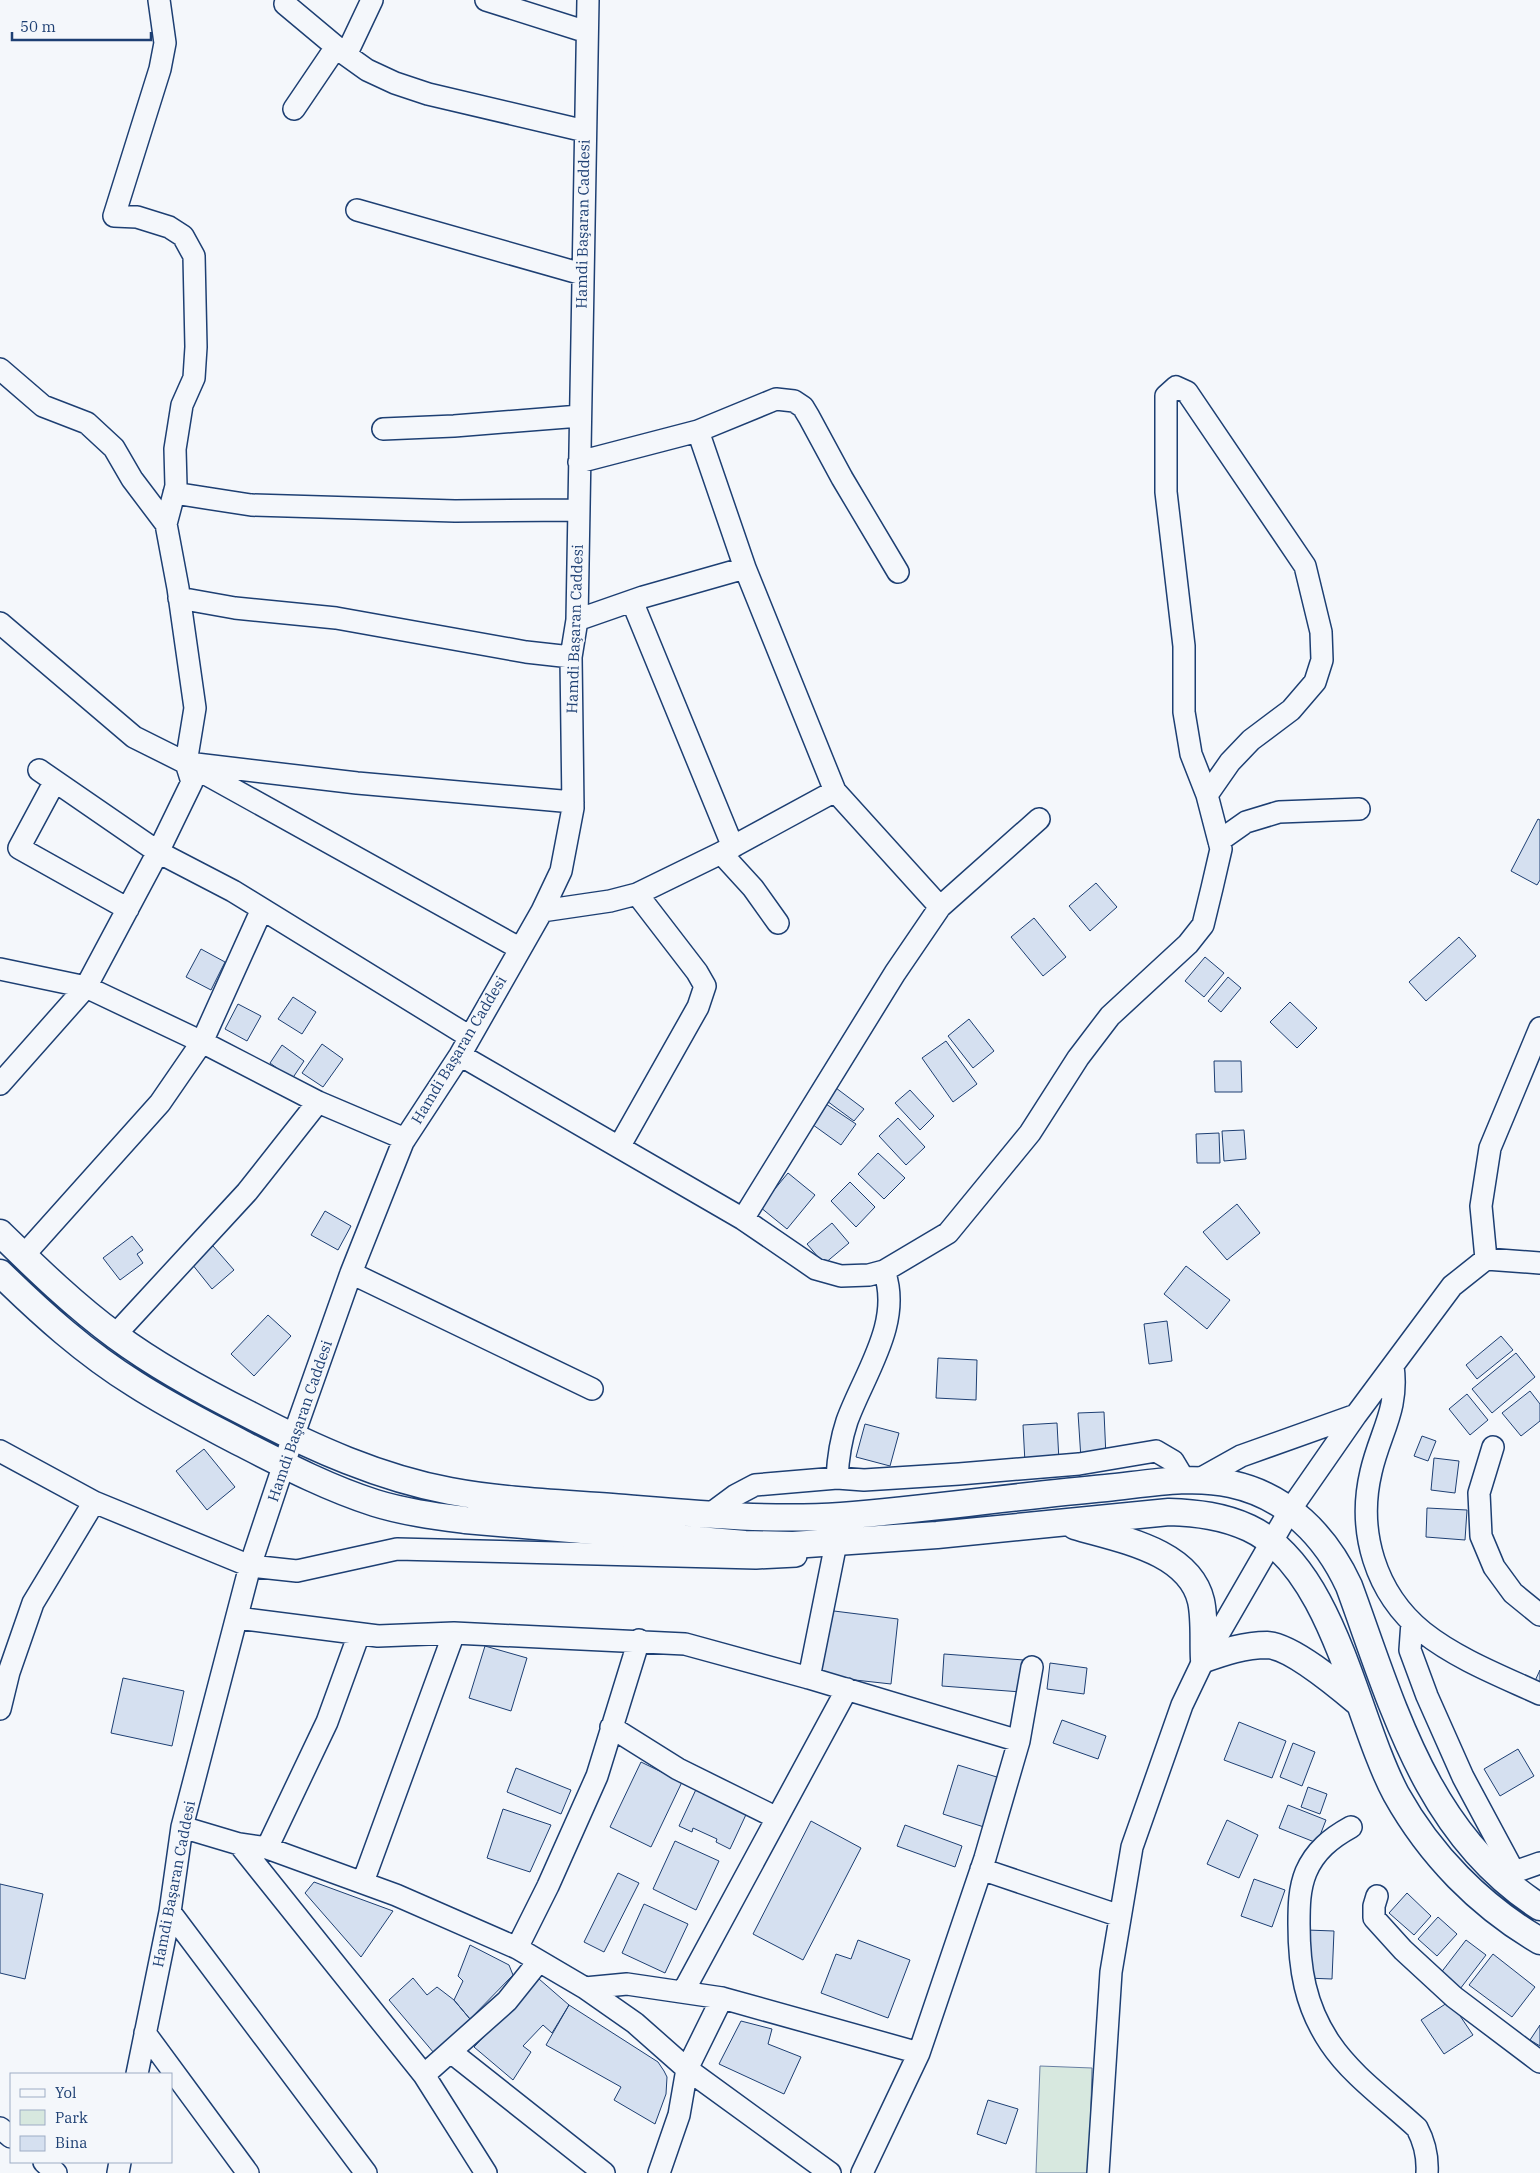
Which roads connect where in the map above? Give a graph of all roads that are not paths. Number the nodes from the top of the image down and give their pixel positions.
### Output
1 (159, 0) edge
2 (372, 0) edge
3 (486, 0) edge
4 (588, 0) edge
5 (285, 4) dead end
6 (587, 32) junction
7 (341, 51) junction
8 (294, 109) dead end
9 (585, 131) junction
10 (357, 210) dead end
11 (582, 274) junction
12 (0, 369) edge
13 (580, 416) junction
14 (383, 429) dead end
15 (698, 431) junction
16 (579, 462) junction
17 (174, 493) junction
18 (578, 510) junction
19 (166, 524) junction
20 (745, 568) junction
21 (898, 572) dead end
22 (179, 598) junction
23 (632, 601) junction
24 (577, 620) junction
25 (0, 623) edge
26 (571, 657) junction
27 (186, 762) junction
28 (834, 791) junction
29 (1207, 795) junction
30 (573, 802) junction
31 (1359, 809) dead end
32 (1038, 819) dead end
33 (1219, 840) junction
34 (727, 850) junction
35 (158, 852) junction
36 (637, 894) junction
37 (940, 907) junction
38 (128, 909) junction
39 (262, 909) junction
40 (542, 911) junction
41 (778, 923) dead end
42 (519, 948) junction
43 (0, 969) edge
44 (86, 987) junction
45 (1540, 1028) edge
46 (202, 1042) junction
47 (465, 1046) junction
48 (0, 1084) edge
49 (318, 1102) junction
50 (405, 1139) junction
51 (619, 1147) junction
52 (743, 1219) junction
53 (0, 1233) edge
54 (23, 1256) junction
55 (1486, 1259) junction
56 (1540, 1263) edge
57 (884, 1271) junction
58 (0, 1273) edge
59 (352, 1273) junction
60 (115, 1335) junction
61 (1393, 1366) junction
62 (592, 1389) dead end
63 (1356, 1415) junction
64 (293, 1438) junction
65 (1493, 1447) dead end
66 (0, 1451) edge
67 (284, 1465) junction
68 (836, 1478) junction
69 (1192, 1481) junction
70 (94, 1502) junction
71 (1290, 1510) junction
72 (709, 1515) junction
73 (842, 1516) junction
74 (1068, 1523) junction
75 (1271, 1542) junction
76 (834, 1548) junction
77 (250, 1566) junction
78 (1540, 1615) edge
79 (237, 1618) junction
80 (1412, 1622) junction
81 (454, 1633) junction
82 (359, 1634) junction
83 (639, 1640) junction
84 (1204, 1659) junction
85 (1032, 1667) dead end
86 (4, 1669) edge
87 (809, 1678) junction
88 (847, 1689) junction
89 (1540, 1694) edge
90 (1361, 1704) junction
91 (0, 1709) edge
92 (611, 1727) junction
93 (1019, 1741) junction
94 (776, 1818) junction
95 (1351, 1827) dead end
96 (182, 1828) junction
97 (239, 1844) junction
98 (268, 1848) junction
99 (1540, 1863) edge
100 (981, 1870) junction
101 (1507, 1875) junction
102 (363, 1882) junction
103 (1377, 1896) dead end
104 (1540, 1907) edge
105 (170, 1912) junction
106 (1120, 1916) junction
107 (1540, 1941) edge
108 (517, 1948) junction
109 (539, 1961) junction
110 (586, 1988) junction
111 (683, 1992) junction
112 (722, 1998) junction
113 (145, 2033) junction
114 (450, 2052) junction
115 (919, 2053) junction
116 (1540, 2062) edge
117 (687, 2069) junction
118 (137, 2073) edge
119 (424, 2075) junction
120 (0, 2128) edge
121 (10, 2136) edge
122 (45, 2163) edge
123 (477, 2169) edge
124 (56, 2173) edge
125 (248, 2173) edge
126 (366, 2173) edge
127 (604, 2173) edge
128 (658, 2173) edge
129 (830, 2173) edge
130 (862, 2173) edge
131 (1098, 2173) edge
132 (1427, 2173) edge

1 - 17 street
2 - 7 street
3 - 6 street
4 - 6 street, Hamdi Başaran Caddesi
5 - 7 street
6 - 9 street, Hamdi Başaran Caddesi
7 - 8 street
7 - 9 street
9 - 11 street, Hamdi Başaran Caddesi
10 - 11 street
11 - 13 street, Hamdi Başaran Caddesi
12 - 19 street
13 - 14 street
13 - 16 street, Hamdi Başaran Caddesi
15 - 16 street
15 - 20 street
15 - 21 street
16 - 18 street, Hamdi Başaran Caddesi
17 - 18 street
17 - 19 street
18 - 24 street, Hamdi Başaran Caddesi
19 - 22 street
20 - 23 street
20 - 28 street
22 - 26 street
22 - 27 street
23 - 24 street
23 - 34 street
24 - 26 street, Hamdi Başaran Caddesi
25 - 27 street
26 - 30 street, Hamdi Başaran Caddesi
27 - 30 street
27 - 35 street
27 - 42 street
28 - 34 street
28 - 37 street
29 - 29 street
29 - 33 street
30 - 40 street, Hamdi Başaran Caddesi
31 - 33 street
32 - 37 street
33 - 57 street
34 - 36 street
34 - 41 street
35 - 38 street
35 - 38 street
35 - 39 street
36 - 40 street
36 - 51 street
37 - 52 street
38 - 44 street
39 - 46 street
39 - 47 street
40 - 42 street, Hamdi Başaran Caddesi
42 - 47 street, Hamdi Başaran Caddesi
43 - 44 street
44 - 46 street
44 - 48 street
45 - 55 street
46 - 49 street
46 - 54 street
47 - 50 street, Hamdi Başaran Caddesi
47 - 51 street
49 - 50 street
49 - 60 street
50 - 59 street, Hamdi Başaran Caddesi
51 - 52 street
52 - 57 street
53 - 54 main road
54 - 60 main road
55 - 56 street
55 - 61 street
57 - 68 street
58 - 67 main road
59 - 62 street
59 - 64 street, Hamdi Başaran Caddesi
60 - 64 main road
61 - 63 street
61 - 80 street
63 - 69 street
63 - 71 street
64 - 67 street, Hamdi Başaran Caddesi
64 - 72 main road
65 - 78 street
66 - 70 street
67 - 76 main road
67 - 77 street, Hamdi Başaran Caddesi
68 - 69 street
68 - 72 street
69 - 71 main road
69 - 73 main road
70 - 77 street
70 - 86 street
71 - 75 street
71 - 101 main road
72 - 73 main road
73 - 76 street
74 - 75 main road
74 - 76 main road
74 - 84 main road
75 - 84 street
75 - 90 main road
76 - 77 street
76 - 87 street
77 - 79 street, Hamdi Başaran Caddesi
79 - 82 street
79 - 96 street, Hamdi Başaran Caddesi
80 - 89 street
80 - 101 street
81 - 82 street
81 - 83 street
81 - 102 street
82 - 98 street
83 - 87 street
83 - 92 street
84 - 90 main road
84 - 106 street
85 - 93 street
86 - 91 street
87 - 88 street
88 - 93 street
88 - 94 street
90 - 107 main road
92 - 94 street
92 - 108 street
93 - 100 street
94 - 111 street
95 - 132 street
96 - 97 street
96 - 105 street, Hamdi Başaran Caddesi
97 - 98 street
97 - 119 street
98 - 102 street
99 - 101 street
100 - 106 street
100 - 115 street
101 - 104 main road
102 - 108 street
103 - 116 street
105 - 113 street, Hamdi Başaran Caddesi
105 - 126 street
106 - 131 street
108 - 109 street
109 - 110 street
109 - 114 street
110 - 111 street
110 - 117 street
111 - 112 street
112 - 115 street
112 - 117 street
113 - 118 street, Hamdi Başaran Caddesi
113 - 125 street
114 - 119 street
114 - 127 street
115 - 130 street
117 - 128 street
117 - 129 street
119 - 123 street
120 - 121 street
122 - 124 street

